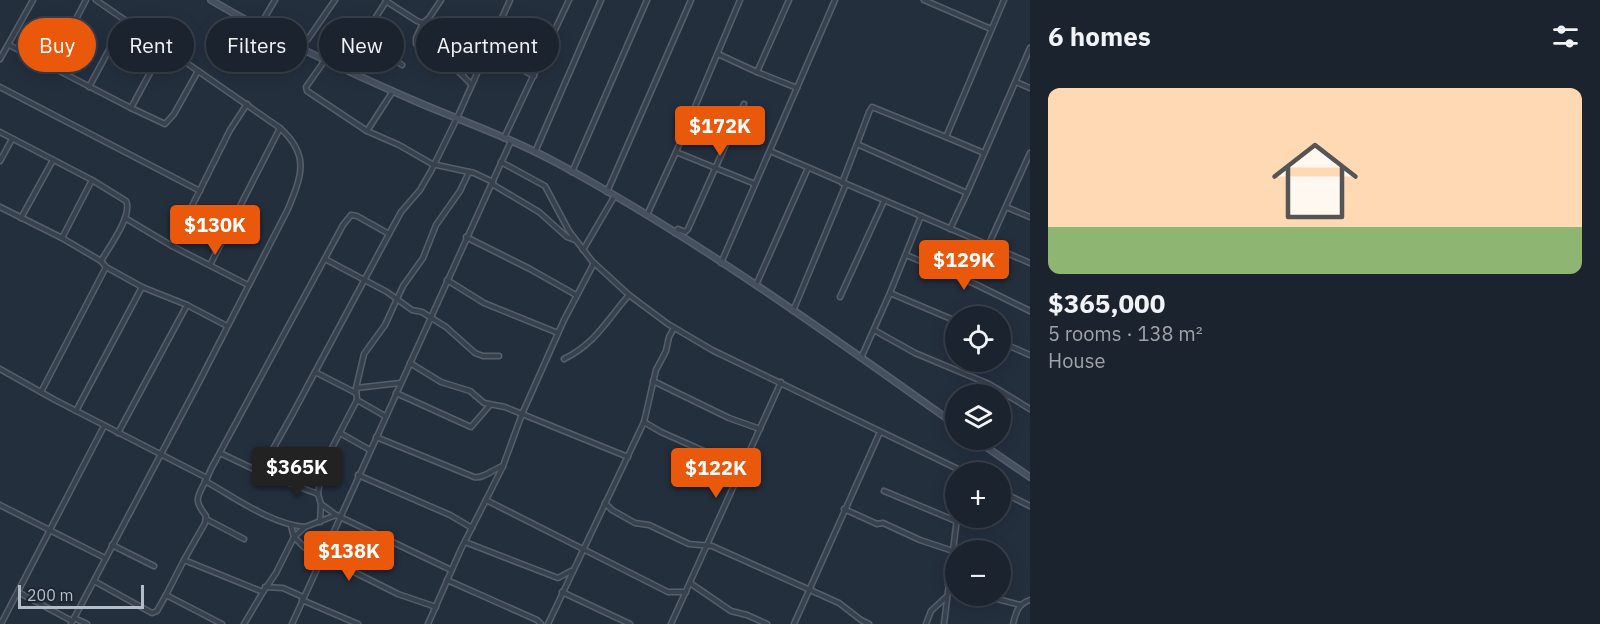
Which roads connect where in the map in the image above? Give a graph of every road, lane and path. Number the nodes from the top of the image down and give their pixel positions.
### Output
1 (33, 0) edge
2 (86, 0) edge
3 (96, 0) edge
4 (211, 0) edge
5 (275, 0) edge
6 (335, 0) edge
7 (386, 0) edge
8 (441, 0) edge
9 (510, 0) edge
10 (569, 0) edge
11 (601, 0) edge
12 (647, 0) edge
13 (691, 0) edge
14 (740, 0) edge
15 (789, 0) edge
16 (835, 0) edge
17 (924, 0) edge
18 (1004, 0) edge
19 (77, 18) edge
20 (122, 18) edge
21 (242, 18) edge
22 (265, 18) edge
23 (374, 18) edge
24 (429, 18) edge
25 (502, 18) edge
26 (416, 21) edge
27 (992, 29) junction
28 (307, 40) edge
29 (9, 45) junction
30 (1030, 48) edge
31 (18, 50) edge
32 (108, 52) edge
33 (718, 54) junction
34 (0, 59) edge
35 (194, 68) edge
36 (319, 69) edge
37 (198, 71) junction
38 (60, 72) edge
39 (150, 72) edge
40 (349, 72) edge
41 (459, 72) edge
42 (477, 72) edge
43 (526, 72) edge
44 (757, 72) junction
45 (534, 76) junction
46 (1016, 82) junction
47 (471, 84) junction
48 (0, 87) edge
49 (89, 87) junction
50 (797, 88) junction
51 (1030, 88) edge
52 (393, 91) junction
53 (247, 104) junction
54 (744, 104) dead end
55 (131, 108) junction
56 (457, 118) junction
57 (280, 128) junction
58 (367, 130) junction
59 (0, 132) edge
60 (946, 137) junction
61 (504, 138) junction
62 (12, 139) junction
63 (511, 141) junction
64 (857, 144) junction
65 (770, 151) junction
66 (535, 152) junction
67 (676, 152) junction
68 (984, 153) junction
69 (1030, 153) edge
70 (52, 160) junction
71 (0, 161) edge
72 (501, 162) junction
73 (434, 165) junction
74 (717, 167) junction
75 (808, 168) junction
76 (1024, 168) junction
77 (1030, 171) edge
78 (469, 172) junction
79 (573, 172) junction
80 (92, 180) junction
81 (492, 183) junction
82 (844, 183) junction
83 (755, 184) junction
84 (200, 191) junction
85 (606, 192) junction
86 (967, 192) junction
87 (614, 196) junction
88 (884, 201) junction
89 (0, 207) edge
90 (1006, 207) junction
91 (647, 216) junction
92 (921, 216) junction
93 (1030, 217) edge
94 (21, 218) junction
95 (125, 218) junction
96 (950, 229) junction
97 (675, 233) junction
98 (389, 234) junction
99 (466, 237) junction
100 (62, 238) junction
101 (575, 240) junction
102 (172, 246) junction
103 (988, 246) junction
104 (583, 250) junction
105 (906, 255) junction
106 (325, 259) junction
107 (101, 261) junction
108 (1030, 262) edge
109 (594, 263) junction
110 (720, 263) junction
111 (210, 265) junction
112 (106, 267) junction
113 (364, 280) junction
114 (447, 280) junction
115 (249, 285) junction
116 (756, 286) junction
117 (142, 287) junction
118 (890, 293) junction
119 (576, 295) junction
120 (629, 295) junction
121 (840, 297) dead end
122 (397, 299) junction
123 (187, 305) junction
124 (793, 311) junction
125 (1030, 311) edge
126 (945, 316) edge
127 (430, 318) junction
128 (227, 326) junction
129 (674, 328) junction
130 (873, 330) junction
131 (558, 333) junction
132 (1011, 347) edge
133 (1030, 355) edge
134 (499, 356) dead end
135 (861, 358) junction
136 (564, 359) dead end
137 (410, 363) junction
138 (0, 369) edge
139 (315, 372) junction
140 (653, 381) junction
141 (781, 382) junction
142 (401, 383) junction
143 (356, 390) junction
144 (41, 392) junction
145 (396, 393) junction
146 (357, 400) junction
147 (489, 405) junction
148 (1030, 410) edge
149 (76, 411) junction
150 (522, 414) junction
151 (385, 416) junction
152 (945, 417) edge
153 (644, 422) junction
154 (104, 426) junction
155 (760, 429) junction
156 (880, 432) junction
157 (118, 433) junction
158 (340, 433) junction
159 (376, 437) junction
160 (370, 450) junction
161 (991, 450) edge
162 (220, 453) junction
163 (160, 454) junction
164 (628, 457) junction
165 (945, 463) edge
166 (503, 466) junction
167 (742, 468) junction
168 (260, 472) junction
169 (358, 475) junction
170 (1030, 477) edge
171 (206, 480) junction
172 (884, 491) dead end
173 (318, 494) junction
174 (1011, 496) edge
175 (486, 500) junction
176 (605, 503) junction
177 (321, 504) junction
178 (0, 505) edge
179 (1030, 506) edge
180 (844, 509) junction
181 (945, 514) edge
182 (338, 516) junction
183 (206, 519) junction
184 (320, 522) junction
185 (291, 526) junction
186 (304, 527) junction
187 (472, 528) junction
188 (50, 530) junction
189 (294, 537) junction
190 (244, 539) dead end
191 (465, 542) junction
192 (112, 544) junction
193 (707, 545) junction
194 (583, 548) junction
195 (945, 549) edge
196 (322, 556) junction
197 (105, 558) junction
198 (183, 560) junction
199 (154, 566) dead end
200 (452, 570) junction
201 (572, 571) junction
202 (447, 580) junction
203 (94, 581) junction
204 (690, 583) junction
205 (264, 590) junction
206 (808, 590) junction
207 (18, 592) junction
208 (562, 592) junction
209 (686, 592) junction
210 (166, 595) junction
211 (303, 599) junction
212 (945, 599) edge
213 (1030, 600) edge
214 (1011, 603) edge
215 (1020, 605) junction
216 (946, 606) edge
217 (436, 608) junction
218 (72, 621) edge
219 (429, 623) edge
220 (1, 624) edge
221 (87, 624) edge
222 (222, 624) edge
223 (244, 624) edge
224 (292, 624) edge
225 (358, 624) edge
226 (436, 624) edge
227 (541, 624) edge
228 (548, 624) edge
229 (630, 624) edge
230 (671, 624) edge
231 (767, 624) edge
232 (794, 624) edge
233 (869, 624) edge
234 (926, 624) edge
235 (944, 624) edge
236 (1014, 624) edge

1 - 29 street
2 - 19 street
3 - 20 street
4 - 21 street
5 - 22 street
6 - 28 street
7 - 23 street
7 - 26 street
8 - 24 street
9 - 25 street
10 - 45 street
11 - 66 street
12 - 79 street
13 - 85 street
14 - 33 street
15 - 44 street
16 - 50 street
17 - 27 street
18 - 27 street
27 - 60 street
29 - 31 street
29 - 34 street
30 - 46 street
32 - 49 street
33 - 44 street
33 - 67 street
35 - 37 street
36 - 58 street
37 - 53 street
37 - 55 street
38 - 49 street
39 - 55 street
40 - 52 street
41 - 47 street
42 - 47 street
43 - 45 street
44 - 50 street
45 - 61 street
46 - 51 street
46 - 68 street
47 - 56 street
48 - 84 street
49 - 55 street
50 - 65 street
52 - 56 street
52 - 58 street
53 - 57 street
53 - 84 street
54 - 74 street
56 - 61 street
56 - 73 street
57 - 111 street
57 - 115 street
58 - 73 street
59 - 62 street
60 - 64 street
60 - 68 street
61 - 63 street
62 - 70 street
62 - 71 street
63 - 66 street
63 - 72 street
64 - 82 street
64 - 86 street
65 - 75 street
65 - 83 street
66 - 79 street
67 - 74 street
67 - 91 street
68 - 86 street
69 - 76 street
70 - 80 street
70 - 94 street
72 - 81 street
72 - 101 street
73 - 78 street
73 - 98 street
74 - 83 street
74 - 97 street
75 - 82 street
75 - 116 street
76 - 77 street
76 - 90 street
78 - 81 street
78 - 122 street
79 - 85 street
80 - 95 street
80 - 100 street
81 - 99 street
81 - 101 street
82 - 88 street
82 - 124 street
83 - 110 street
84 - 102 street
85 - 87 street
86 - 96 street
87 - 91 street
87 - 104 street
88 - 92 street
88 - 121 street
89 - 94 street
90 - 93 street
90 - 103 street
91 - 97 street
92 - 96 street
92 - 105 street
94 - 100 street
95 - 102 street
95 - 107 street
96 - 103 street
97 - 110 street
98 - 106 street
98 - 113 street
99 - 114 street
99 - 119 street
100 - 107 street
101 - 104 street
102 - 111 street
103 - 108 street
104 - 109 street
105 - 118 street
105 - 125 street
106 - 113 street
106 - 162 street
107 - 112 street
109 - 119 street
109 - 120 street
110 - 116 street
111 - 115 street
112 - 117 street
112 - 144 street
113 - 122 street
113 - 139 street
114 - 127 street
114 - 131 street
115 - 128 street
116 - 124 street
117 - 123 street
117 - 149 street
118 - 126 street
118 - 130 street
119 - 131 street
120 - 129 street
120 - 136 street
122 - 127 street
122 - 143 street
123 - 128 street
123 - 157 street
124 - 135 street
127 - 134 street
127 - 137 street
128 - 163 street
129 - 140 street
129 - 141 street
130 - 135 street
130 - 148 street
131 - 150 street
132 - 133 street
135 - 152 street
137 - 142 street
137 - 147 street
138 - 144 street
139 - 143 street
139 - 168 street
140 - 153 street
140 - 155 street
141 - 155 street
141 - 156 street
142 - 143 street
142 - 145 street
143 - 146 street
144 - 149 street
145 - 147 street
145 - 151 street
146 - 151 street
146 - 158 street
147 - 150 street
149 - 154 street
150 - 164 street
150 - 166 street
151 - 159 street
153 - 164 street
153 - 167 street
154 - 157 street
154 - 188 street
155 - 167 street
156 - 165 street
156 - 180 street
157 - 163 street
158 - 160 street
158 - 173 street
159 - 160 street
159 - 166 street
160 - 169 street
161 - 170 street
162 - 168 street
162 - 171 street
163 - 171 street
163 - 192 street
164 - 176 street
166 - 175 street
167 - 193 street
168 - 173 street
169 - 182 street
169 - 187 street
171 - 183 street
171 - 185 street
172 - 181 street
173 - 177 street
174 - 179 street
175 - 187 street
175 - 194 street
176 - 193 street
176 - 194 street
177 - 182 street
177 - 184 street
178 - 188 street
180 - 195 street
180 - 206 street
182 - 184 street
182 - 196 street
182 - 200 street
183 - 190 street
183 - 198 street
184 - 186 street
185 - 186 street
185 - 189 street
186 - 189 street
187 - 191 street
188 - 197 street
188 - 207 street
189 - 196 street
189 - 205 street
191 - 200 street
191 - 201 street
192 - 197 street
192 - 199 street
193 - 204 street
193 - 206 street
194 - 201 street
194 - 209 street
196 - 211 street
196 - 217 street
197 - 203 street
198 - 205 street
198 - 210 street
200 - 202 street
201 - 208 street
202 - 217 street
202 - 227 street
203 - 210 street
203 - 218 street
204 - 209 street
204 - 231 street
205 - 211 street
205 - 223 street
206 - 232 street
206 - 233 street
207 - 218 street
207 - 220 street
208 - 228 street
208 - 229 street
209 - 230 street
210 - 222 street
211 - 224 street
211 - 225 street
212 - 234 street
213 - 215 street
214 - 215 street
215 - 236 street
216 - 235 street
217 - 219 street
218 - 221 street
219 - 226 street

